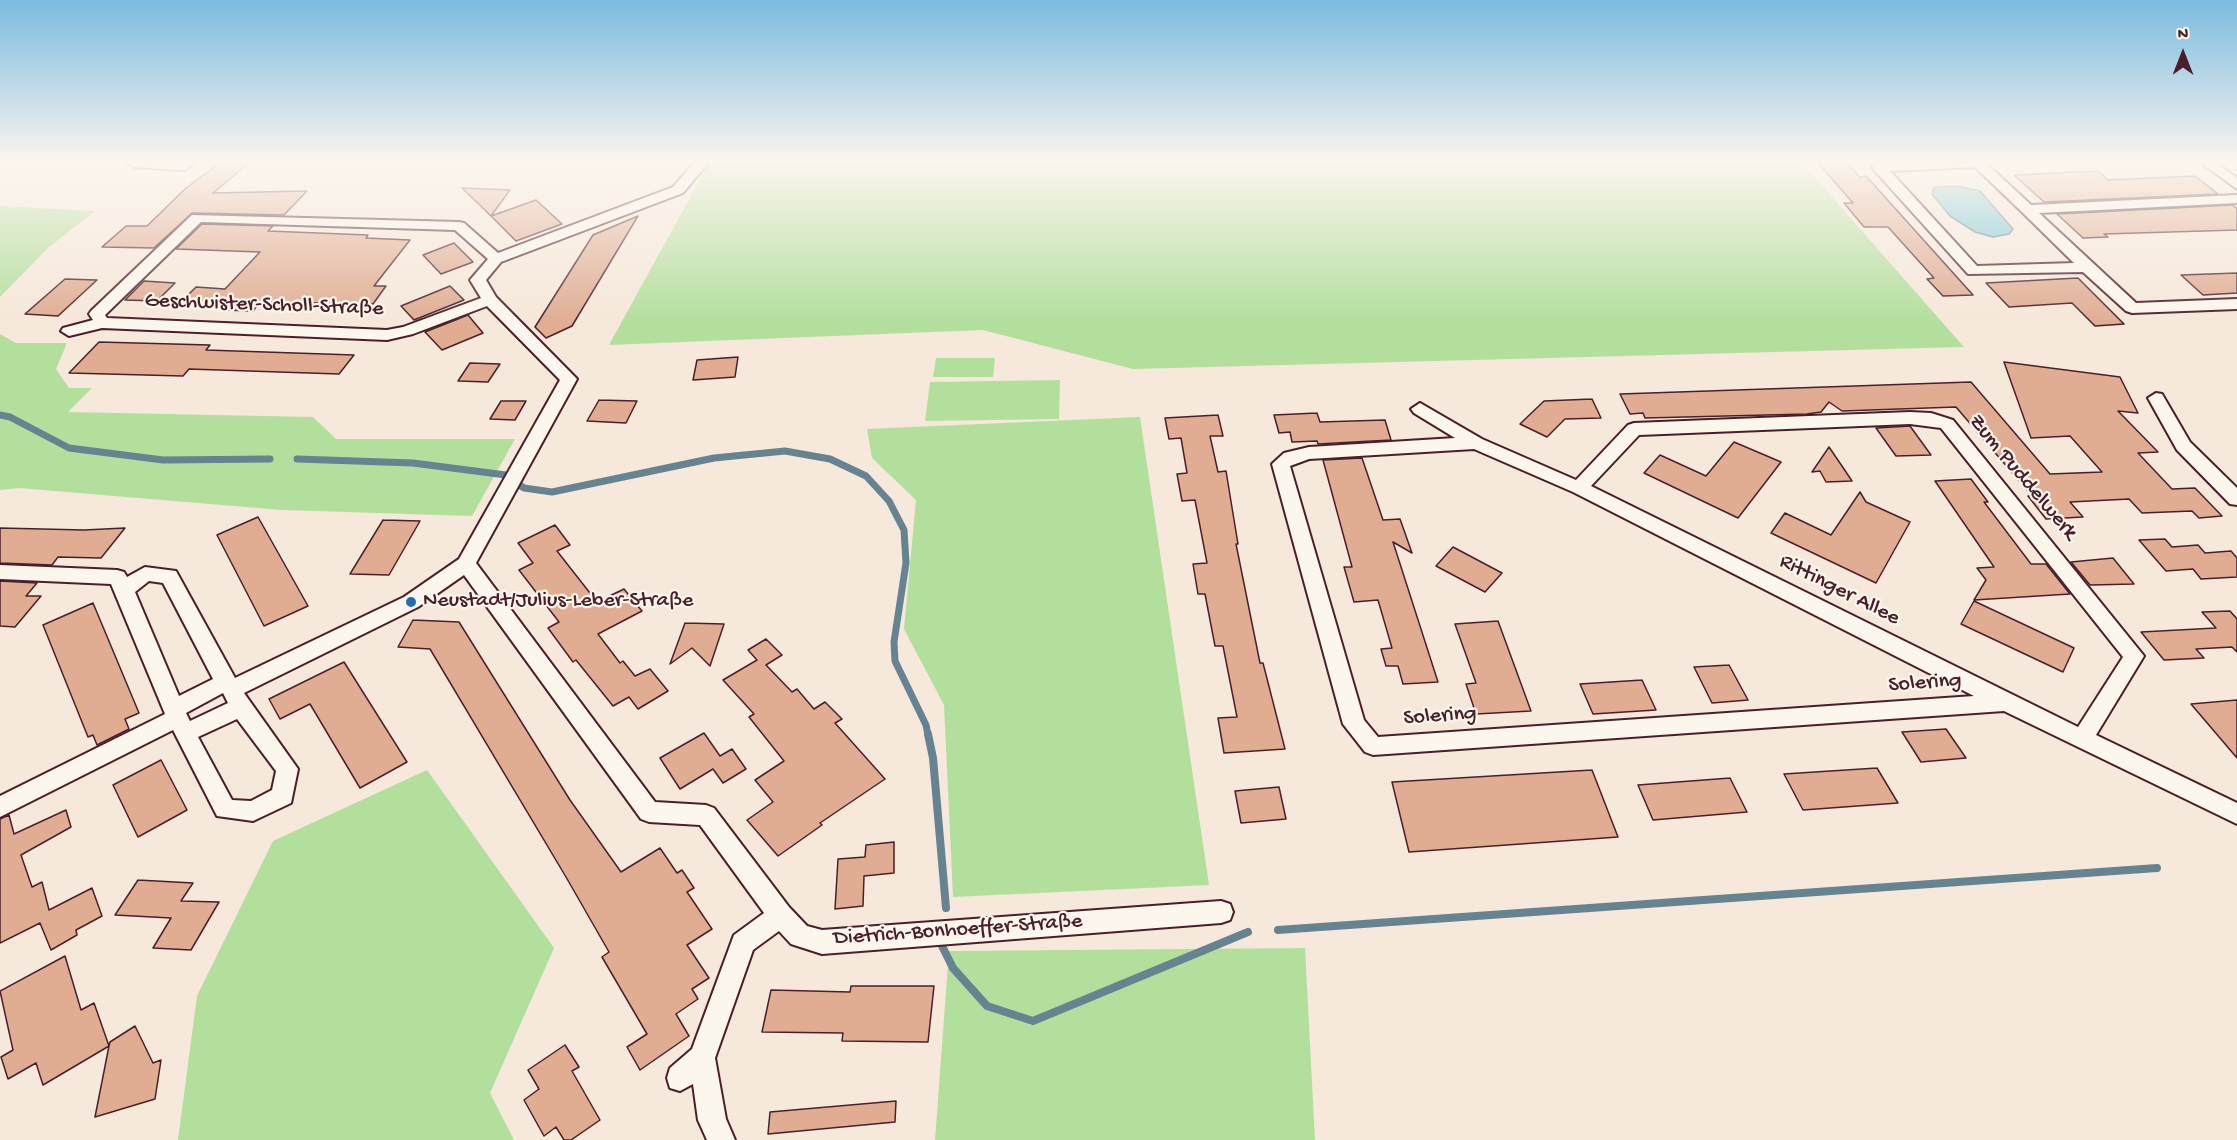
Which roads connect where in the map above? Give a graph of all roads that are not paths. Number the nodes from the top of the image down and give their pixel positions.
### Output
1 (609, 216) edge
2 (1924, 216) edge
3 (2034, 216) edge
4 (496, 259) junction
5 (2087, 267) junction
6 (490, 300) junction
7 (2237, 304) edge
8 (102, 323) junction
9 (69, 332) dead end
10 (2156, 399) dead end
11 (1420, 409) dead end
12 (1476, 443) junction
13 (1579, 488) junction
14 (2237, 499) edge
15 (466, 564) junction
16 (0, 572) edge
17 (124, 590) junction
18 (233, 692) junction
19 (2006, 702) junction
20 (178, 720) junction
21 (2083, 737) junction
22 (0, 807) edge
23 (2237, 814) edge
24 (1221, 912) dead end
25 (780, 915) junction
26 (702, 1058) junction
27 (680, 1078) dead end
28 (721, 1140) edge

1 - 4 street
2 - 5 street
3 - 5 street
4 - 6 street
4 - 8 street, Geschwister-Scholl-Straße
5 - 7 street
6 - 8 street, Geschwister-Scholl-Straße
6 - 15 street
8 - 9 street, Geschwister-Scholl-Straße
10 - 14 street
11 - 12 street, Rittinger Allee
12 - 13 street, Rittinger Allee
12 - 19 street, Solering
13 - 19 street, Rittinger Allee
13 - 21 street, Zum Puddelwerk
15 - 18 street
15 - 25 street, Dietrich-Bonhoeffer-Straße
16 - 17 street
17 - 18 street
17 - 20 street
18 - 20 street
18 - 20 street
18 - 20 street
19 - 21 street, Rittinger Allee
20 - 22 street
21 - 23 street, Rittinger Allee
24 - 25 street, Dietrich-Bonhoeffer-Straße
25 - 26 street
26 - 27 street
26 - 28 street

